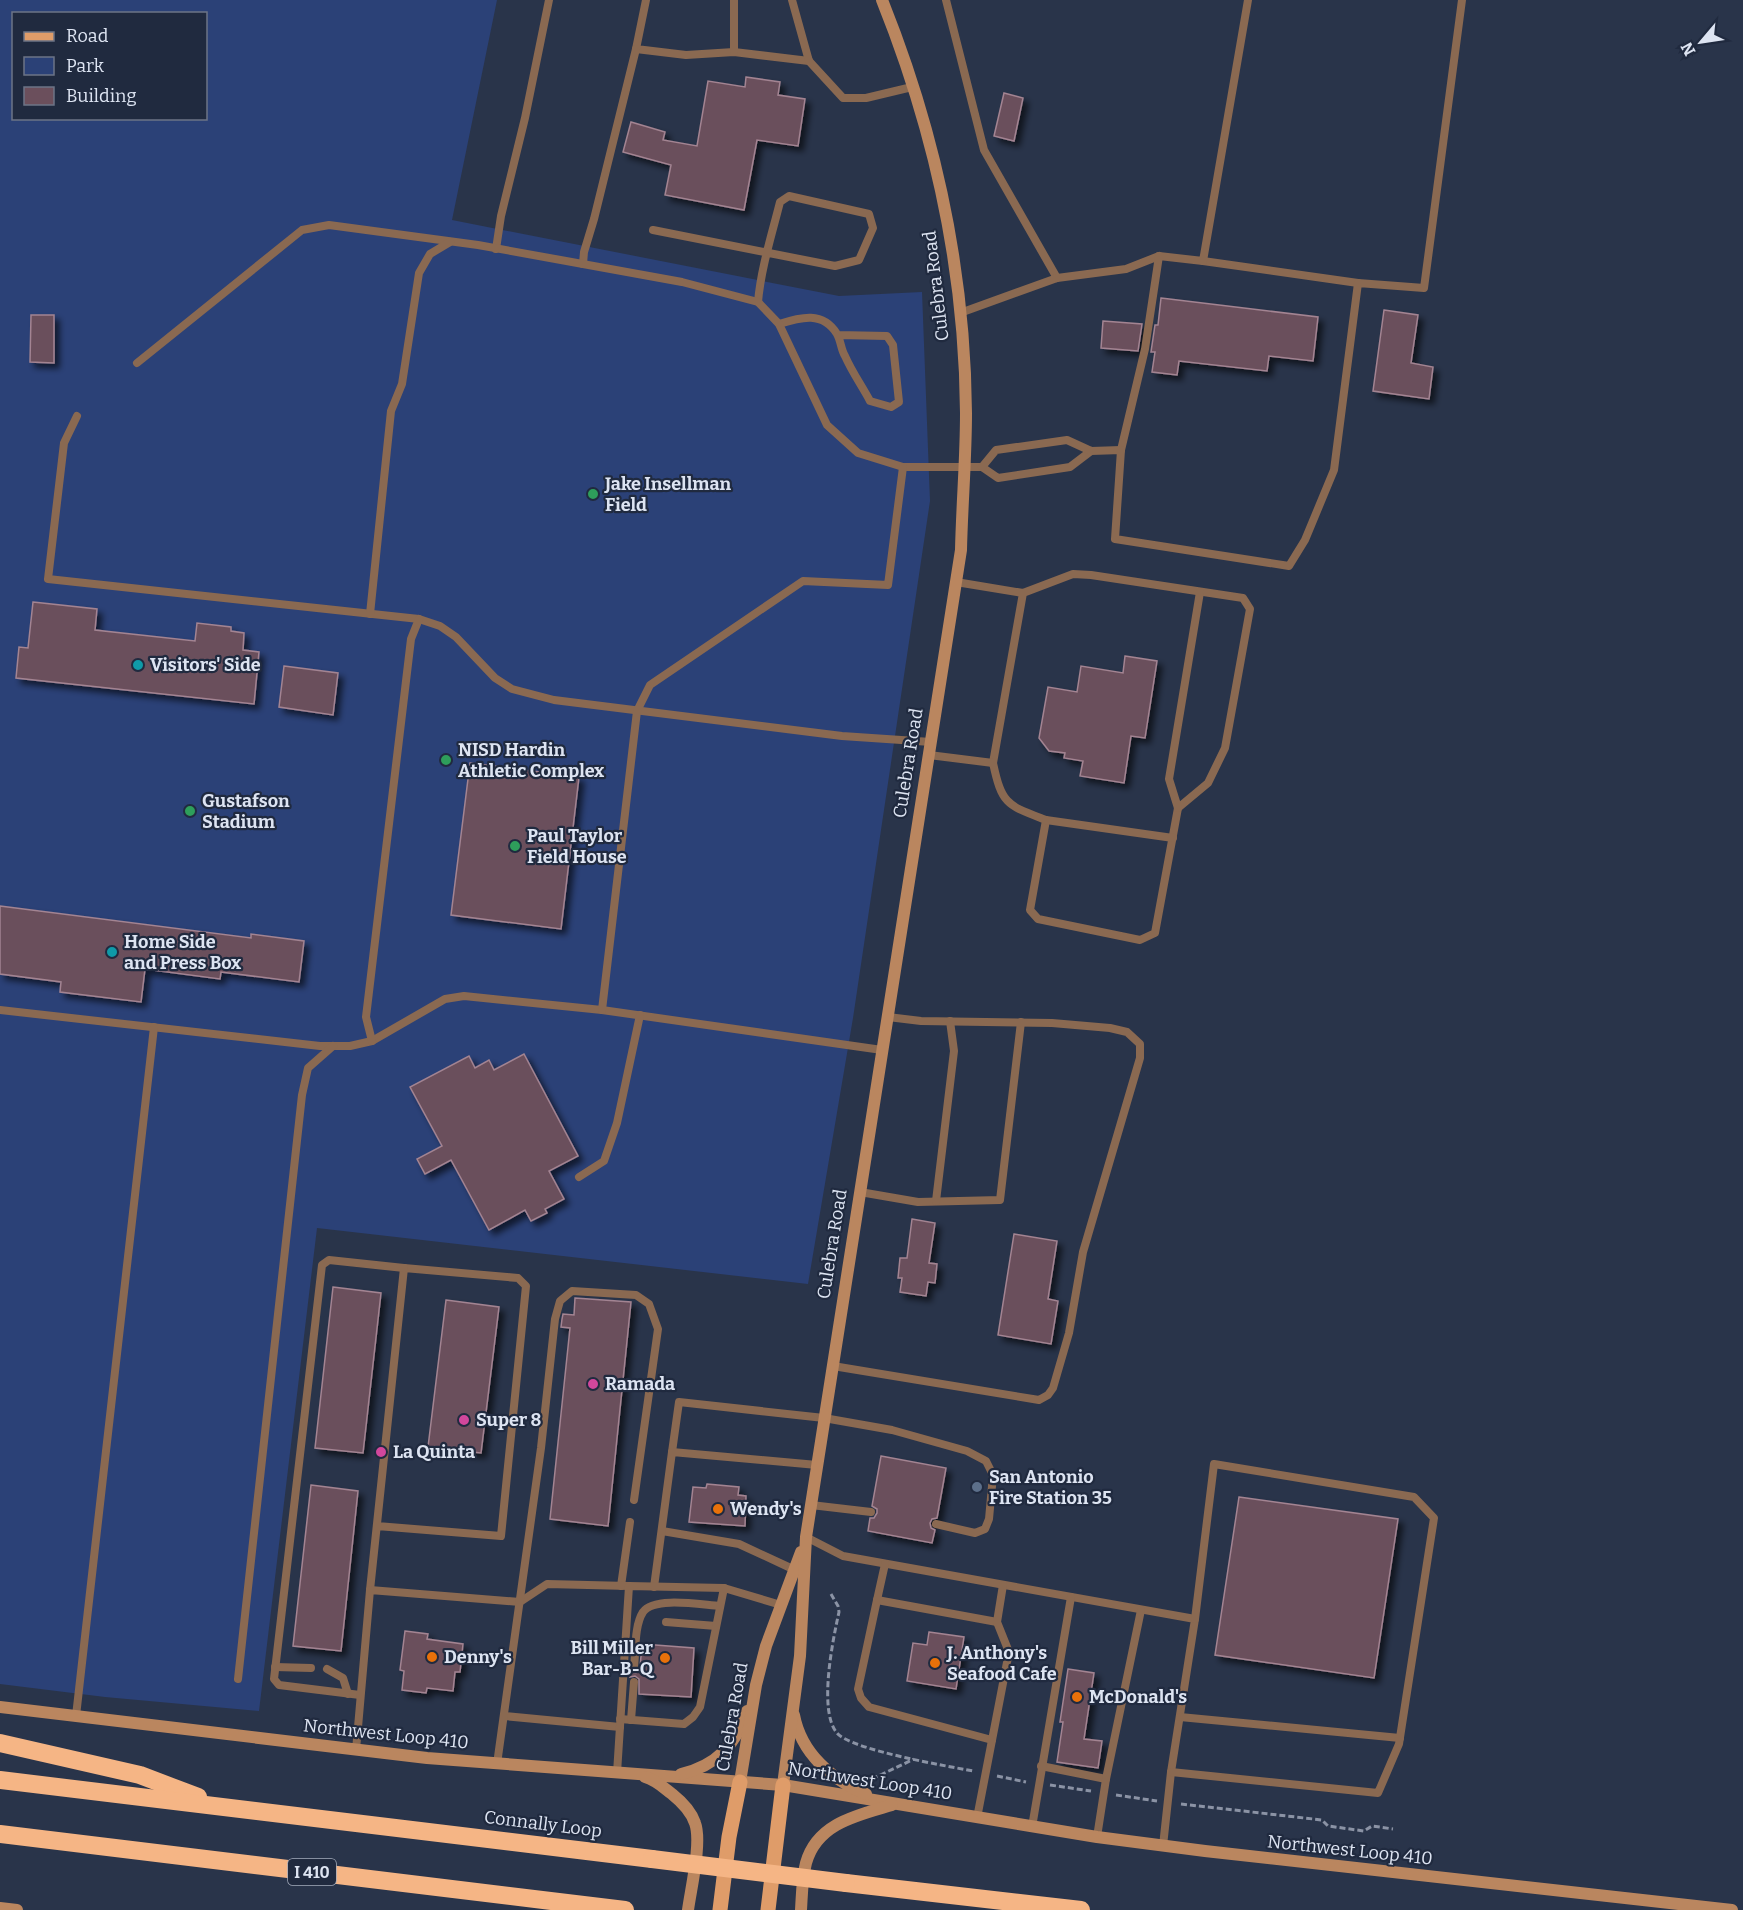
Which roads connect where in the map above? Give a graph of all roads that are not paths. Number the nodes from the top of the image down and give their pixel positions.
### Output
1 (549, 0) edge
2 (646, 0) edge
3 (735, 0) edge
4 (792, 0) edge
5 (882, 0) edge
6 (946, 0) edge
7 (1248, 0) edge
8 (1462, 0) edge
9 (636, 49) junction
10 (734, 52) junction
11 (809, 61) junction
12 (912, 87) junction
13 (653, 230) dead end
14 (450, 242) junction
15 (496, 249) junction
16 (768, 253) junction
17 (1159, 256) junction
18 (1203, 261) junction
19 (584, 264) junction
20 (1057, 278) junction
21 (1358, 283) junction
22 (758, 302) junction
23 (960, 312) junction
24 (779, 324) junction
25 (838, 335) junction
26 (137, 363) dead end
27 (77, 416) dead end
28 (1120, 450) junction
29 (1091, 451) junction
30 (903, 466) junction
31 (982, 467) junction
32 (964, 468) junction
33 (956, 582) junction
34 (1200, 592) junction
35 (1023, 593) junction
36 (370, 614) junction
37 (418, 619) junction
38 (637, 711) junction
39 (930, 748) junction
40 (993, 763) junction
41 (1178, 808) junction
42 (1046, 820) junction
43 (1173, 838) junction
44 (0, 1010) edge
45 (602, 1010) junction
46 (640, 1015) junction
47 (888, 1017) junction
48 (951, 1021) junction
49 (1021, 1022) junction
50 (154, 1027) junction
51 (372, 1041) junction
52 (333, 1046) junction
53 (882, 1050) junction
54 (579, 1177) dead end
55 (860, 1192) junction
56 (936, 1201) junction
57 (404, 1268) junction
58 (833, 1366) junction
59 (825, 1418) junction
60 (672, 1452) junction
61 (817, 1465) junction
62 (634, 1500) dead end
63 (811, 1504) junction
64 (871, 1512) dead end
65 (630, 1522) dead end
66 (936, 1524) dead end
67 (377, 1526) junction
68 (662, 1531) junction
69 (806, 1537) junction
70 (885, 1564) junction
71 (795, 1570) junction
72 (1003, 1585) junction
73 (625, 1586) junction
74 (654, 1587) junction
75 (724, 1588) junction
76 (370, 1590) junction
77 (1071, 1597) junction
78 (877, 1600) junction
79 (520, 1602) junction
80 (782, 1605) junction
81 (720, 1606) junction
82 (1141, 1610) junction
83 (1195, 1619) junction
84 (666, 1622) dead end
85 (997, 1622) junction
86 (716, 1626) junction
87 (275, 1667) junction
88 (634, 1667) dead end
89 (311, 1668) dead end
90 (327, 1669) dead end
91 (238, 1679) dead end
92 (634, 1682) dead end
93 (756, 1685) junction
94 (348, 1694) junction
95 (360, 1695) junction
96 (0, 1707) edge
97 (793, 1707) junction
98 (75, 1716) junction
99 (504, 1716) junction
100 (1180, 1717) junction
101 (631, 1720) junction
102 (620, 1723) junction
103 (1400, 1738) junction
104 (992, 1740) junction
105 (0, 1743) edge
106 (356, 1750) junction
107 (497, 1764) junction
108 (1041, 1766) junction
109 (1171, 1772) junction
110 (617, 1773) junction
111 (641, 1775) junction
112 (667, 1776) junction
113 (1106, 1779) junction
114 (0, 1780) edge
115 (740, 1782) junction
116 (783, 1785) junction
117 (896, 1803) junction
118 (223, 1806) junction
119 (977, 1818) junction
120 (1032, 1827) junction
121 (0, 1834) edge
122 (1097, 1837) junction
123 (1163, 1846) junction
124 (0, 1908) edge
125 (17, 1910) edge
126 (625, 1910) edge
127 (688, 1910) edge
128 (720, 1910) edge
129 (768, 1910) edge
130 (801, 1910) edge
131 (1081, 1910) edge
132 (1732, 1910) edge

1 - 15 lane
2 - 9 lane
3 - 10 lane
4 - 11 lane
5 - 12 main road, Culebra Road
6 - 20 lane
7 - 18 lane
8 - 21 lane
9 - 10 lane
9 - 19 lane
10 - 11 lane
11 - 12 lane
12 - 23 main road, Culebra Road
13 - 16 lane
14 - 15 lane
14 - 26 lane
14 - 36 lane
15 - 19 lane
16 - 16 lane
16 - 22 lane
17 - 18 lane
17 - 20 lane
17 - 28 lane
18 - 21 lane
19 - 22 lane
20 - 23 lane
21 - 28 lane
22 - 24 lane
23 - 32 main road, Culebra Road
24 - 25 lane
24 - 30 lane
25 - 25 lane
27 - 36 lane
28 - 29 lane
29 - 31 lane
29 - 31 lane
30 - 32 lane
30 - 38 lane
31 - 32 lane
32 - 33 main road, Culebra Road
33 - 35 lane
33 - 39 main road, Culebra Road
34 - 35 lane
34 - 41 lane
34 - 41 lane
35 - 40 lane
36 - 37 lane
37 - 38 lane
37 - 51 lane
38 - 39 lane
38 - 45 lane
39 - 40 lane
39 - 47 main road, Culebra Road
40 - 42 lane
41 - 43 lane
42 - 43 lane
42 - 43 lane
44 - 50 lane
45 - 46 lane
45 - 51 lane
46 - 53 lane
46 - 54 lane
47 - 48 lane
47 - 53 main road, Culebra Road
48 - 49 lane
48 - 56 lane
49 - 56 lane
49 - 58 lane
50 - 52 lane
50 - 98 lane
51 - 52 lane
52 - 91 lane
53 - 55 main road, Culebra Road
55 - 56 lane
55 - 58 main road, Culebra Road
57 - 67 lane
57 - 67 lane
57 - 87 lane
58 - 59 main road, Culebra Road
59 - 60 lane
59 - 61 main road, Culebra Road
59 - 66 lane
60 - 61 lane
60 - 68 lane
61 - 63 main road, Culebra Road
62 - 79 lane
63 - 64 lane
63 - 69 main road, Culebra Road
65 - 73 lane
67 - 76 lane
68 - 71 lane
68 - 74 lane
69 - 70 lane
69 - 71 main road, Culebra Road
69 - 97 main road, Culebra Road
70 - 72 lane
70 - 78 lane
71 - 80 main road, Culebra Road
72 - 77 lane
72 - 85 lane
73 - 74 lane
73 - 79 lane
73 - 102 lane
74 - 75 lane
75 - 80 lane
75 - 81 lane
76 - 79 lane
76 - 95 lane
77 - 82 lane
77 - 108 lane
78 - 85 lane
78 - 104 lane
79 - 99 lane
80 - 93 main road, Culebra Road
81 - 86 lane
81 - 88 lane
82 - 83 lane
82 - 113 lane
83 - 100 lane
83 - 103 lane
84 - 86 lane
85 - 104 lane
86 - 101 lane
87 - 89 lane
87 - 94 lane
90 - 94 lane
92 - 101 lane
93 - 112 main road
93 - 115 main road, Culebra Road
94 - 95 lane
95 - 106 lane
96 - 98 main road, Northwest Loop 410
97 - 116 main road, Culebra Road
97 - 117 main road
98 - 106 main road, Northwest Loop 410
99 - 102 lane
99 - 107 lane
100 - 103 lane
100 - 109 lane
101 - 102 lane
102 - 110 lane
103 - 109 lane
104 - 119 lane
105 - 118 highway
106 - 107 main road, Northwest Loop 410
107 - 110 main road, Northwest Loop 410
108 - 113 lane
108 - 120 lane
109 - 123 lane
110 - 111 main road, Northwest Loop 410
111 - 112 main road, Northwest Loop 410
111 - 127 main road
112 - 115 main road, Northwest Loop 410
113 - 122 lane
114 - 118 highway, Connally Loop
115 - 116 main road, Northwest Loop 410
115 - 128 main road, Culebra Road
116 - 117 main road, Northwest Loop 410
116 - 129 main road, Culebra Road
117 - 119 main road, Northwest Loop 410
117 - 130 main road
118 - 131 highway, Connally Loop, bridge
119 - 120 main road, Northwest Loop 410
120 - 122 main road, Northwest Loop 410
121 - 126 highway, I 410
122 - 123 main road, Northwest Loop 410
123 - 132 main road, Northwest Loop 410
124 - 125 main road

